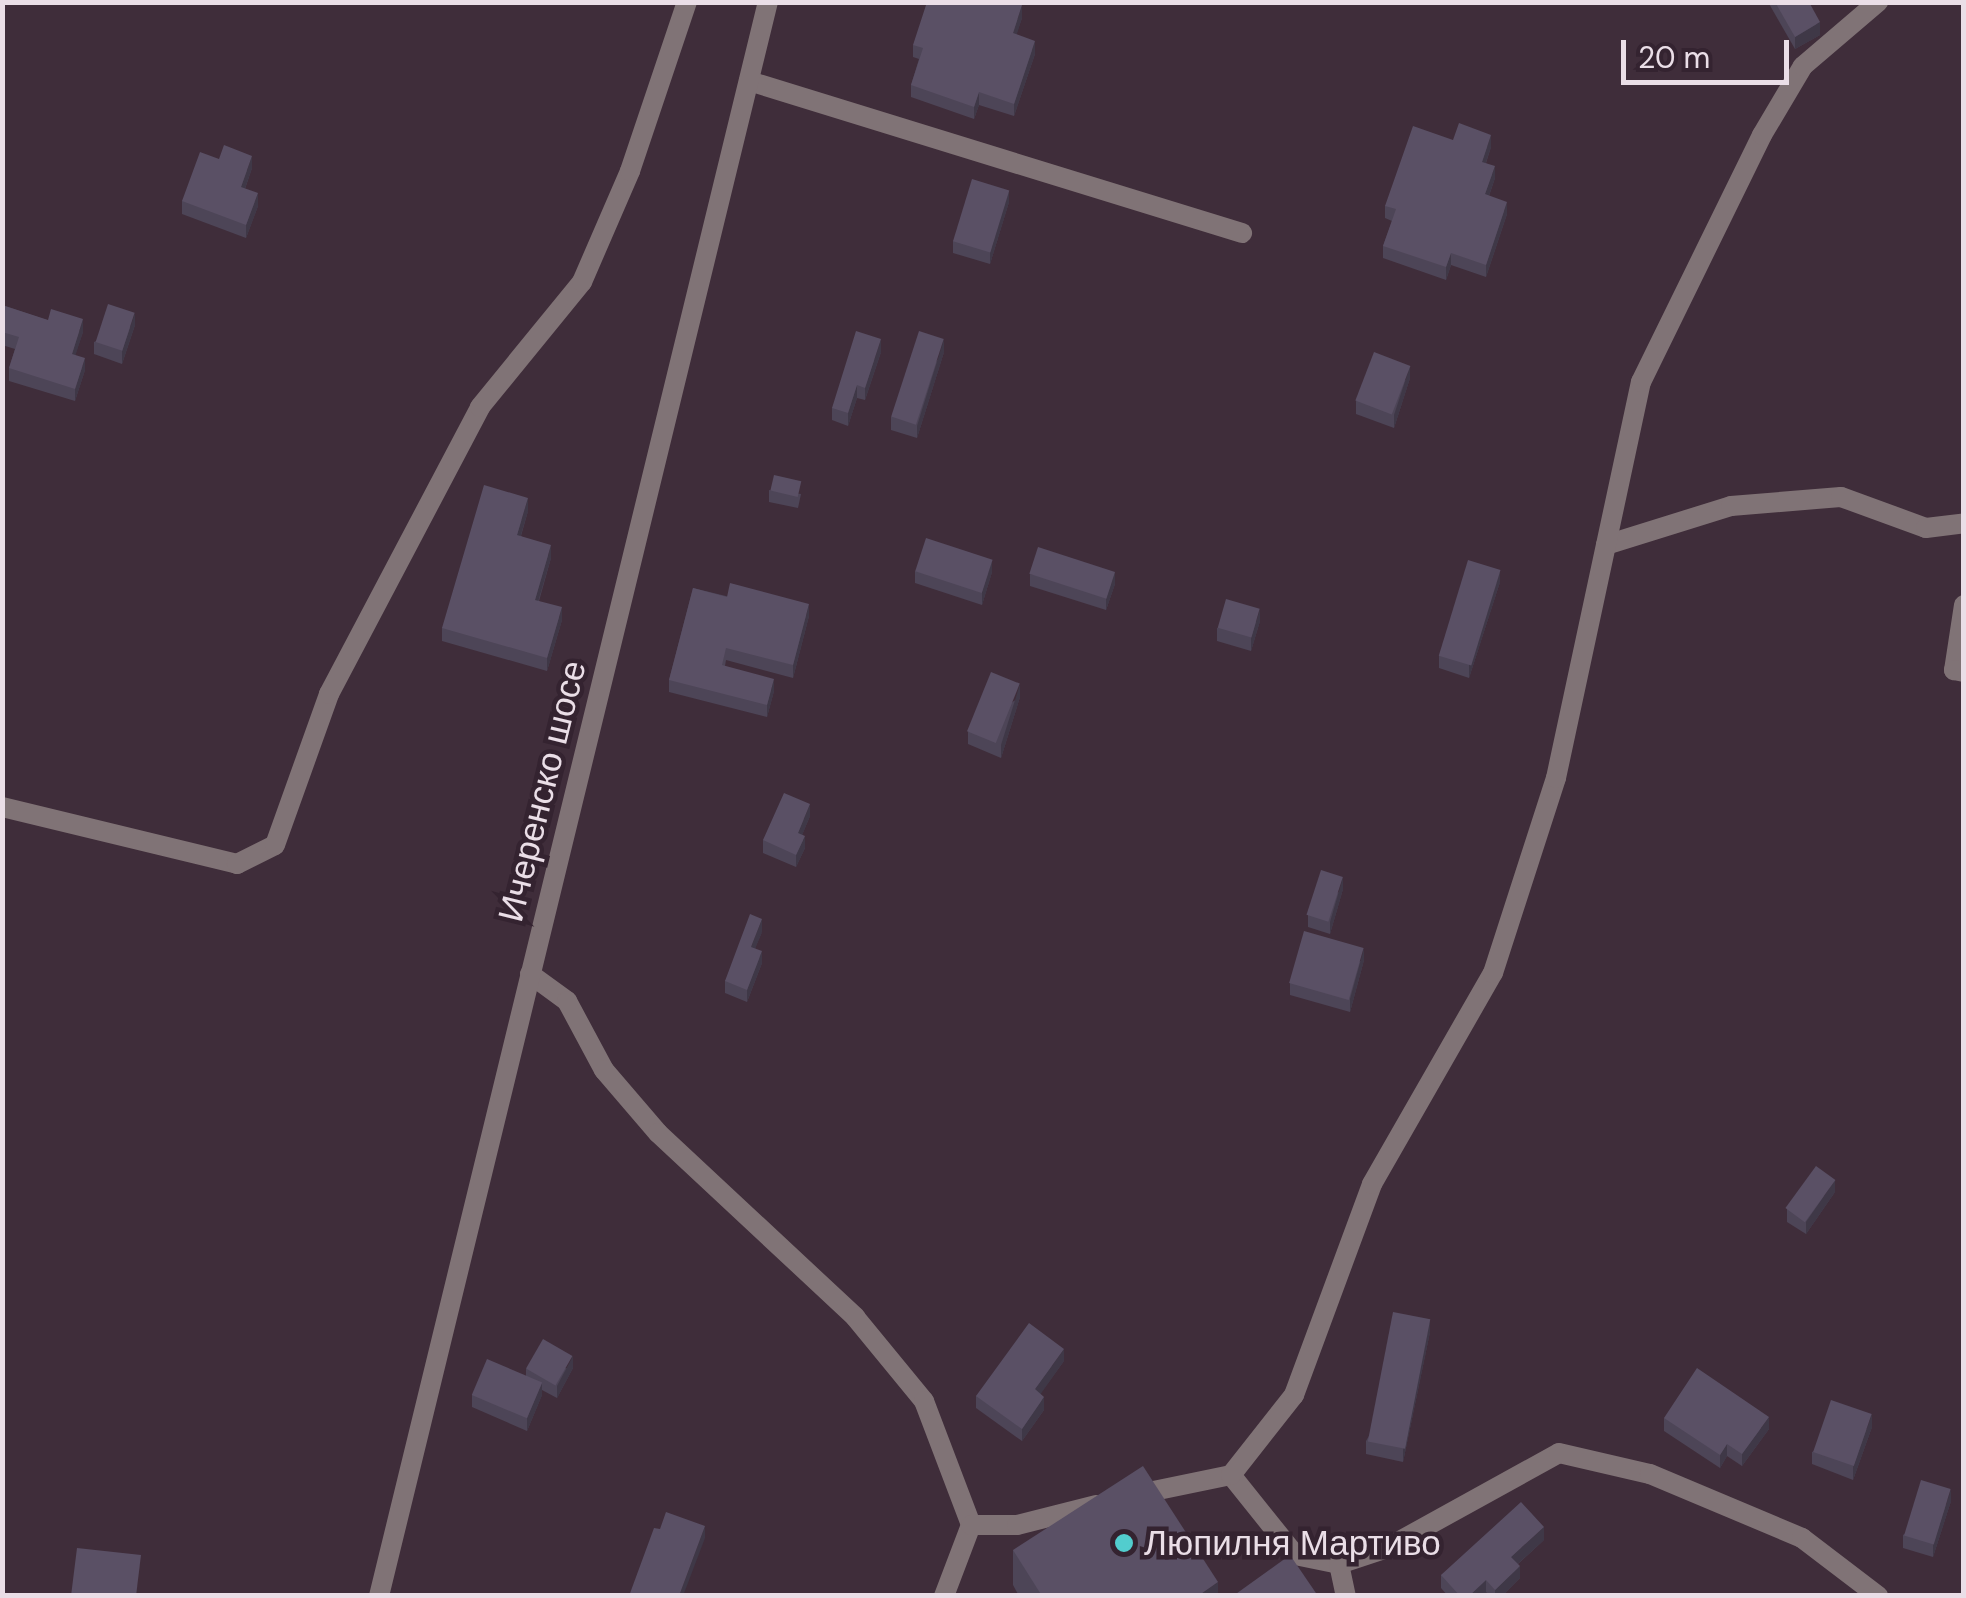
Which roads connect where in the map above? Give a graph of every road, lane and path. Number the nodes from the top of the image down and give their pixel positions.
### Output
1 (687, 2) edge
2 (768, 2) edge
3 (1878, 2) edge
4 (748, 82) junction
5 (1242, 234) dead end
6 (1964, 523) edge
7 (1606, 545) junction
8 (1964, 605) edge
9 (1964, 672) edge
10 (2, 807) edge
11 (530, 974) junction
12 (1231, 1475) junction
13 (971, 1525) junction
14 (1339, 1564) junction
15 (378, 1596) edge
16 (944, 1596) edge
17 (1346, 1596) edge
18 (1878, 1596) edge

1 - 10 street
2 - 4 street, Ичеренско шосе
3 - 7 street
4 - 5 street
4 - 11 street, Ичеренско шосе
6 - 7 street
7 - 12 street
8 - 9 street
11 - 13 street
11 - 15 street, Ичеренско шосе
12 - 13 street
12 - 14 street
13 - 16 street
14 - 17 street
14 - 18 street

